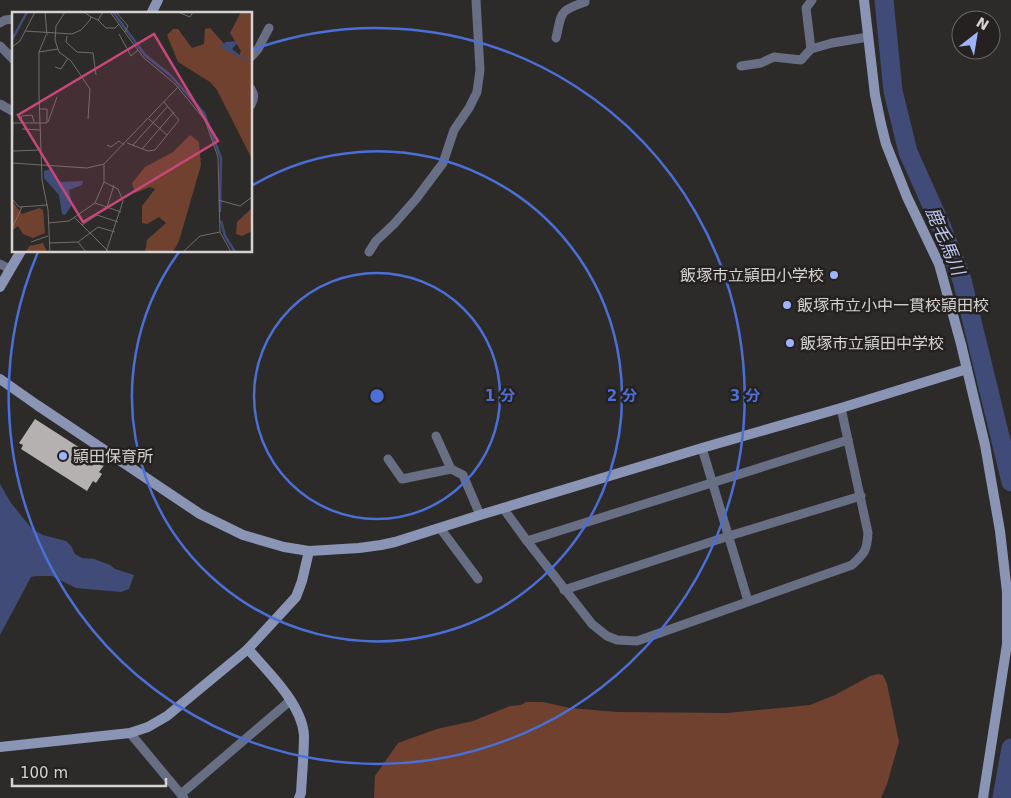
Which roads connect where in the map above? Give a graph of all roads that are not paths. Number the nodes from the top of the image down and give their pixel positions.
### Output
1 (158, 0) edge
2 (476, 0) edge
3 (585, 0) edge
4 (812, 0) edge
5 (864, 0) edge
6 (152, 12) edge
7 (12, 19) edge
8 (0, 23) edge
9 (269, 28) dead end
10 (868, 37) junction
11 (556, 38) dead end
12 (0, 46) edge
13 (811, 49) junction
14 (252, 56) edge
15 (12, 58) edge
16 (740, 66) dead end
17 (252, 90) edge
18 (252, 103) edge
19 (0, 104) edge
20 (12, 111) edge
21 (20, 252) edge
22 (369, 252) dead end
23 (0, 264) edge
24 (10, 269) junction
25 (0, 287) edge
26 (967, 369) junction
27 (0, 379) edge
28 (841, 408) junction
29 (436, 436) dead end
30 (848, 440) junction
31 (702, 448) junction
32 (388, 460) dead end
33 (451, 469) junction
34 (712, 482) junction
35 (861, 496) junction
36 (503, 508) junction
37 (480, 515) junction
38 (440, 528) junction
39 (729, 536) junction
40 (527, 541) junction
41 (309, 551) junction
42 (478, 579) dead end
43 (564, 590) junction
44 (748, 601) junction
45 (248, 649) junction
46 (291, 700) junction
47 (130, 733) junction
48 (0, 747) edge
49 (183, 796) edge
50 (299, 798) edge
51 (983, 798) edge

1 - 6 street
2 - 22 street
3 - 11 street
4 - 13 street
5 - 10 street
7 - 8 street
9 - 14 street
10 - 13 street
10 - 26 street
12 - 15 street
13 - 16 street
17 - 18 street
19 - 20 street
21 - 24 street
23 - 24 street
24 - 25 street
26 - 28 street
26 - 51 street
27 - 41 street
28 - 30 street
28 - 31 street
29 - 33 street
30 - 34 street
30 - 35 street
31 - 34 street
31 - 36 street
32 - 33 street
33 - 37 street
34 - 39 street
34 - 40 street
35 - 39 street
35 - 44 street
36 - 37 street
36 - 40 street
37 - 38 street
38 - 41 street
38 - 42 street
39 - 43 street
39 - 44 street
40 - 43 street
41 - 45 street
43 - 44 street
45 - 46 street
45 - 47 street
46 - 49 street
46 - 50 street
47 - 48 street
47 - 49 street

